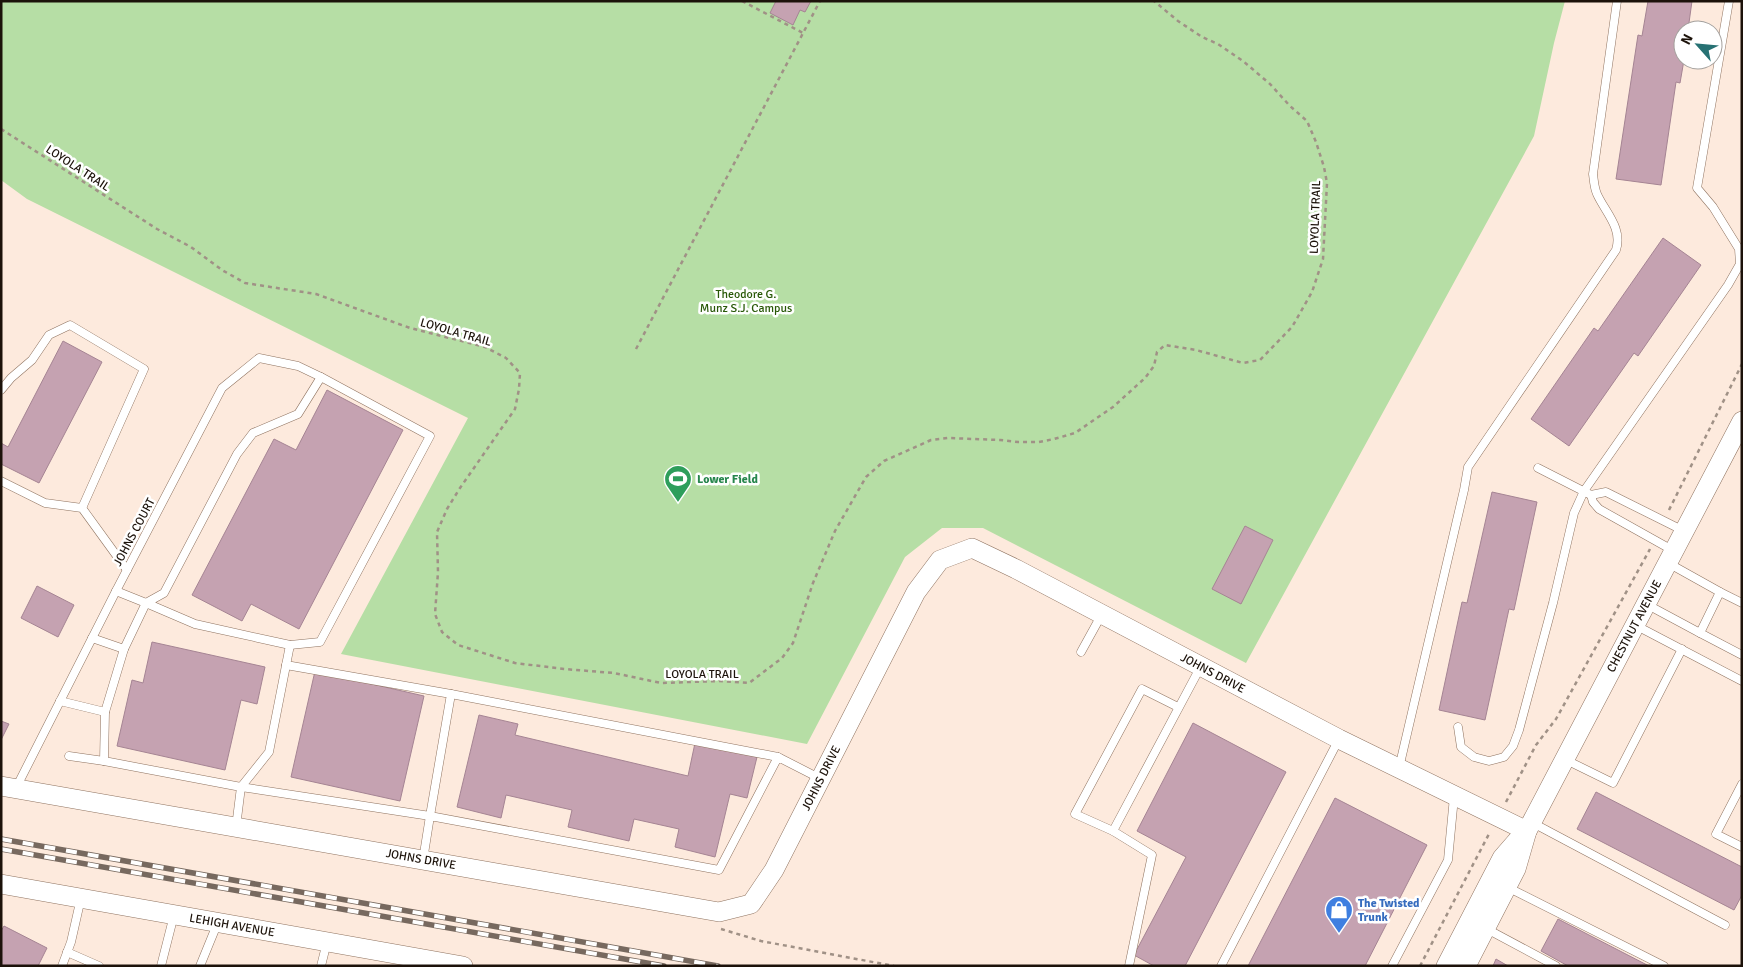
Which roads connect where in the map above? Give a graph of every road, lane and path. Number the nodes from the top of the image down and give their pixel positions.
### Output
1 (742, 1) edge
2 (820, 1) edge
3 (1154, 1) edge
4 (1617, 1) edge
5 (1730, 1) edge
6 (803, 33) junction
7 (1, 129) edge
8 (636, 349) dead end
9 (1742, 364) edge
10 (320, 377) junction
11 (1, 390) edge
12 (1742, 422) edge
13 (1538, 468) dead end
14 (1, 481) edge
15 (1587, 493) junction
16 (82, 508) junction
17 (1663, 522) junction
18 (1684, 531) junction
19 (1656, 541) junction
20 (1671, 557) junction
21 (127, 570) junction
22 (116, 591) junction
23 (1720, 592) junction
24 (1742, 603) edge
25 (146, 604) junction
26 (1646, 604) junction
27 (1102, 614) junction
28 (1635, 625) junction
29 (1700, 633) junction
30 (92, 638) junction
31 (290, 645) junction
32 (1682, 649) junction
33 (124, 650) junction
34 (1081, 652) dead end
35 (1742, 656) edge
36 (286, 665) junction
37 (1200, 666) junction
38 (1742, 681) edge
39 (451, 694) junction
40 (60, 701) junction
41 (1178, 707) junction
42 (105, 712) junction
43 (1458, 727) dead end
44 (1339, 739) junction
45 (69, 756) dead end
46 (778, 757) junction
47 (1564, 758) junction
48 (104, 761) junction
49 (1399, 768) junction
50 (821, 779) junction
51 (1742, 784) edge
52 (9, 787) edge
53 (241, 787) junction
54 (1454, 794) junction
55 (430, 816) junction
56 (1499, 816) junction
57 (1529, 826) junction
58 (236, 827) junction
59 (1113, 831) junction
60 (1742, 847) edge
61 (423, 860) junction
62 (1499, 883) junction
63 (1, 884) edge
64 (81, 898) junction
65 (174, 915) junction
66 (218, 922) junction
67 (1478, 924) junction
68 (1725, 925) dead end
69 (327, 942) junction
70 (68, 952) junction
71 (441, 964) edge
72 (62, 966) edge
73 (99, 966) edge
74 (161, 966) edge
75 (200, 966) edge
76 (321, 966) edge
77 (463, 966) edge
78 (1129, 966) edge
79 (1221, 966) edge
80 (1392, 966) edge
81 (1420, 966) edge
82 (1446, 966) edge
83 (1466, 966) edge
84 (1556, 966) edge
85 (1664, 966) edge

1 - 6 path
2 - 6 path
3 - 7 path, LOYOLA TRAIL
4 - 49 lane
5 - 15 lane
6 - 8 path
9 - 17 path
10 - 21 lane, JOHNS COURT
10 - 25 lane
10 - 31 lane
11 - 16 lane
12 - 18 street, CHESTNUT AVENUE
13 - 15 lane
14 - 16 lane
15 - 17 lane
15 - 19 lane
15 - 43 lane
16 - 21 lane
17 - 18 lane
18 - 20 street, CHESTNUT AVENUE
19 - 20 lane
19 - 56 path
20 - 23 lane
20 - 26 street, CHESTNUT AVENUE
21 - 22 lane, JOHNS COURT
22 - 25 lane
22 - 30 lane, JOHNS COURT
23 - 24 lane
23 - 29 lane
25 - 31 lane
25 - 33 lane
26 - 28 street, CHESTNUT AVENUE
26 - 29 lane
27 - 34 lane
27 - 37 street, JOHNS DRIVE
27 - 50 street, JOHNS DRIVE
28 - 32 lane
28 - 47 street, CHESTNUT AVENUE
29 - 35 lane
30 - 33 lane
30 - 40 lane, JOHNS COURT
31 - 36 lane
32 - 38 lane
32 - 47 lane
33 - 42 lane
36 - 39 lane
36 - 53 lane
37 - 41 lane
37 - 44 street, JOHNS DRIVE
39 - 46 lane
39 - 55 lane
40 - 42 lane
40 - 52 lane, JOHNS COURT
41 - 59 lane
41 - 59 lane
42 - 48 lane
44 - 49 street, JOHNS DRIVE
44 - 79 lane
45 - 48 lane
46 - 50 lane
46 - 55 lane
47 - 57 street, CHESTNUT AVENUE
48 - 53 lane
49 - 54 street, JOHNS DRIVE
50 - 61 street, JOHNS DRIVE
51 - 60 lane
52 - 58 street, JOHNS DRIVE
53 - 55 lane
53 - 58 lane
54 - 56 street, JOHNS DRIVE
54 - 80 lane
55 - 61 lane
56 - 57 street, JOHNS DRIVE
56 - 81 path
57 - 62 street, CHESTNUT AVENUE
57 - 68 lane
58 - 61 street, JOHNS DRIVE
59 - 78 lane
62 - 67 street, CHESTNUT AVENUE
62 - 85 lane
63 - 64 street, LEHIGH AVENUE
64 - 65 street, LEHIGH AVENUE
64 - 70 lane
65 - 66 street, LEHIGH AVENUE
65 - 74 lane
66 - 69 street, LEHIGH AVENUE
66 - 75 lane
67 - 82 street, CHESTNUT AVENUE
67 - 83 street, CHESTNUT AVENUE
67 - 84 lane
69 - 71 street, LEHIGH AVENUE
69 - 76 lane
70 - 72 lane
70 - 73 lane
71 - 77 street, LEHIGH AVENUE

